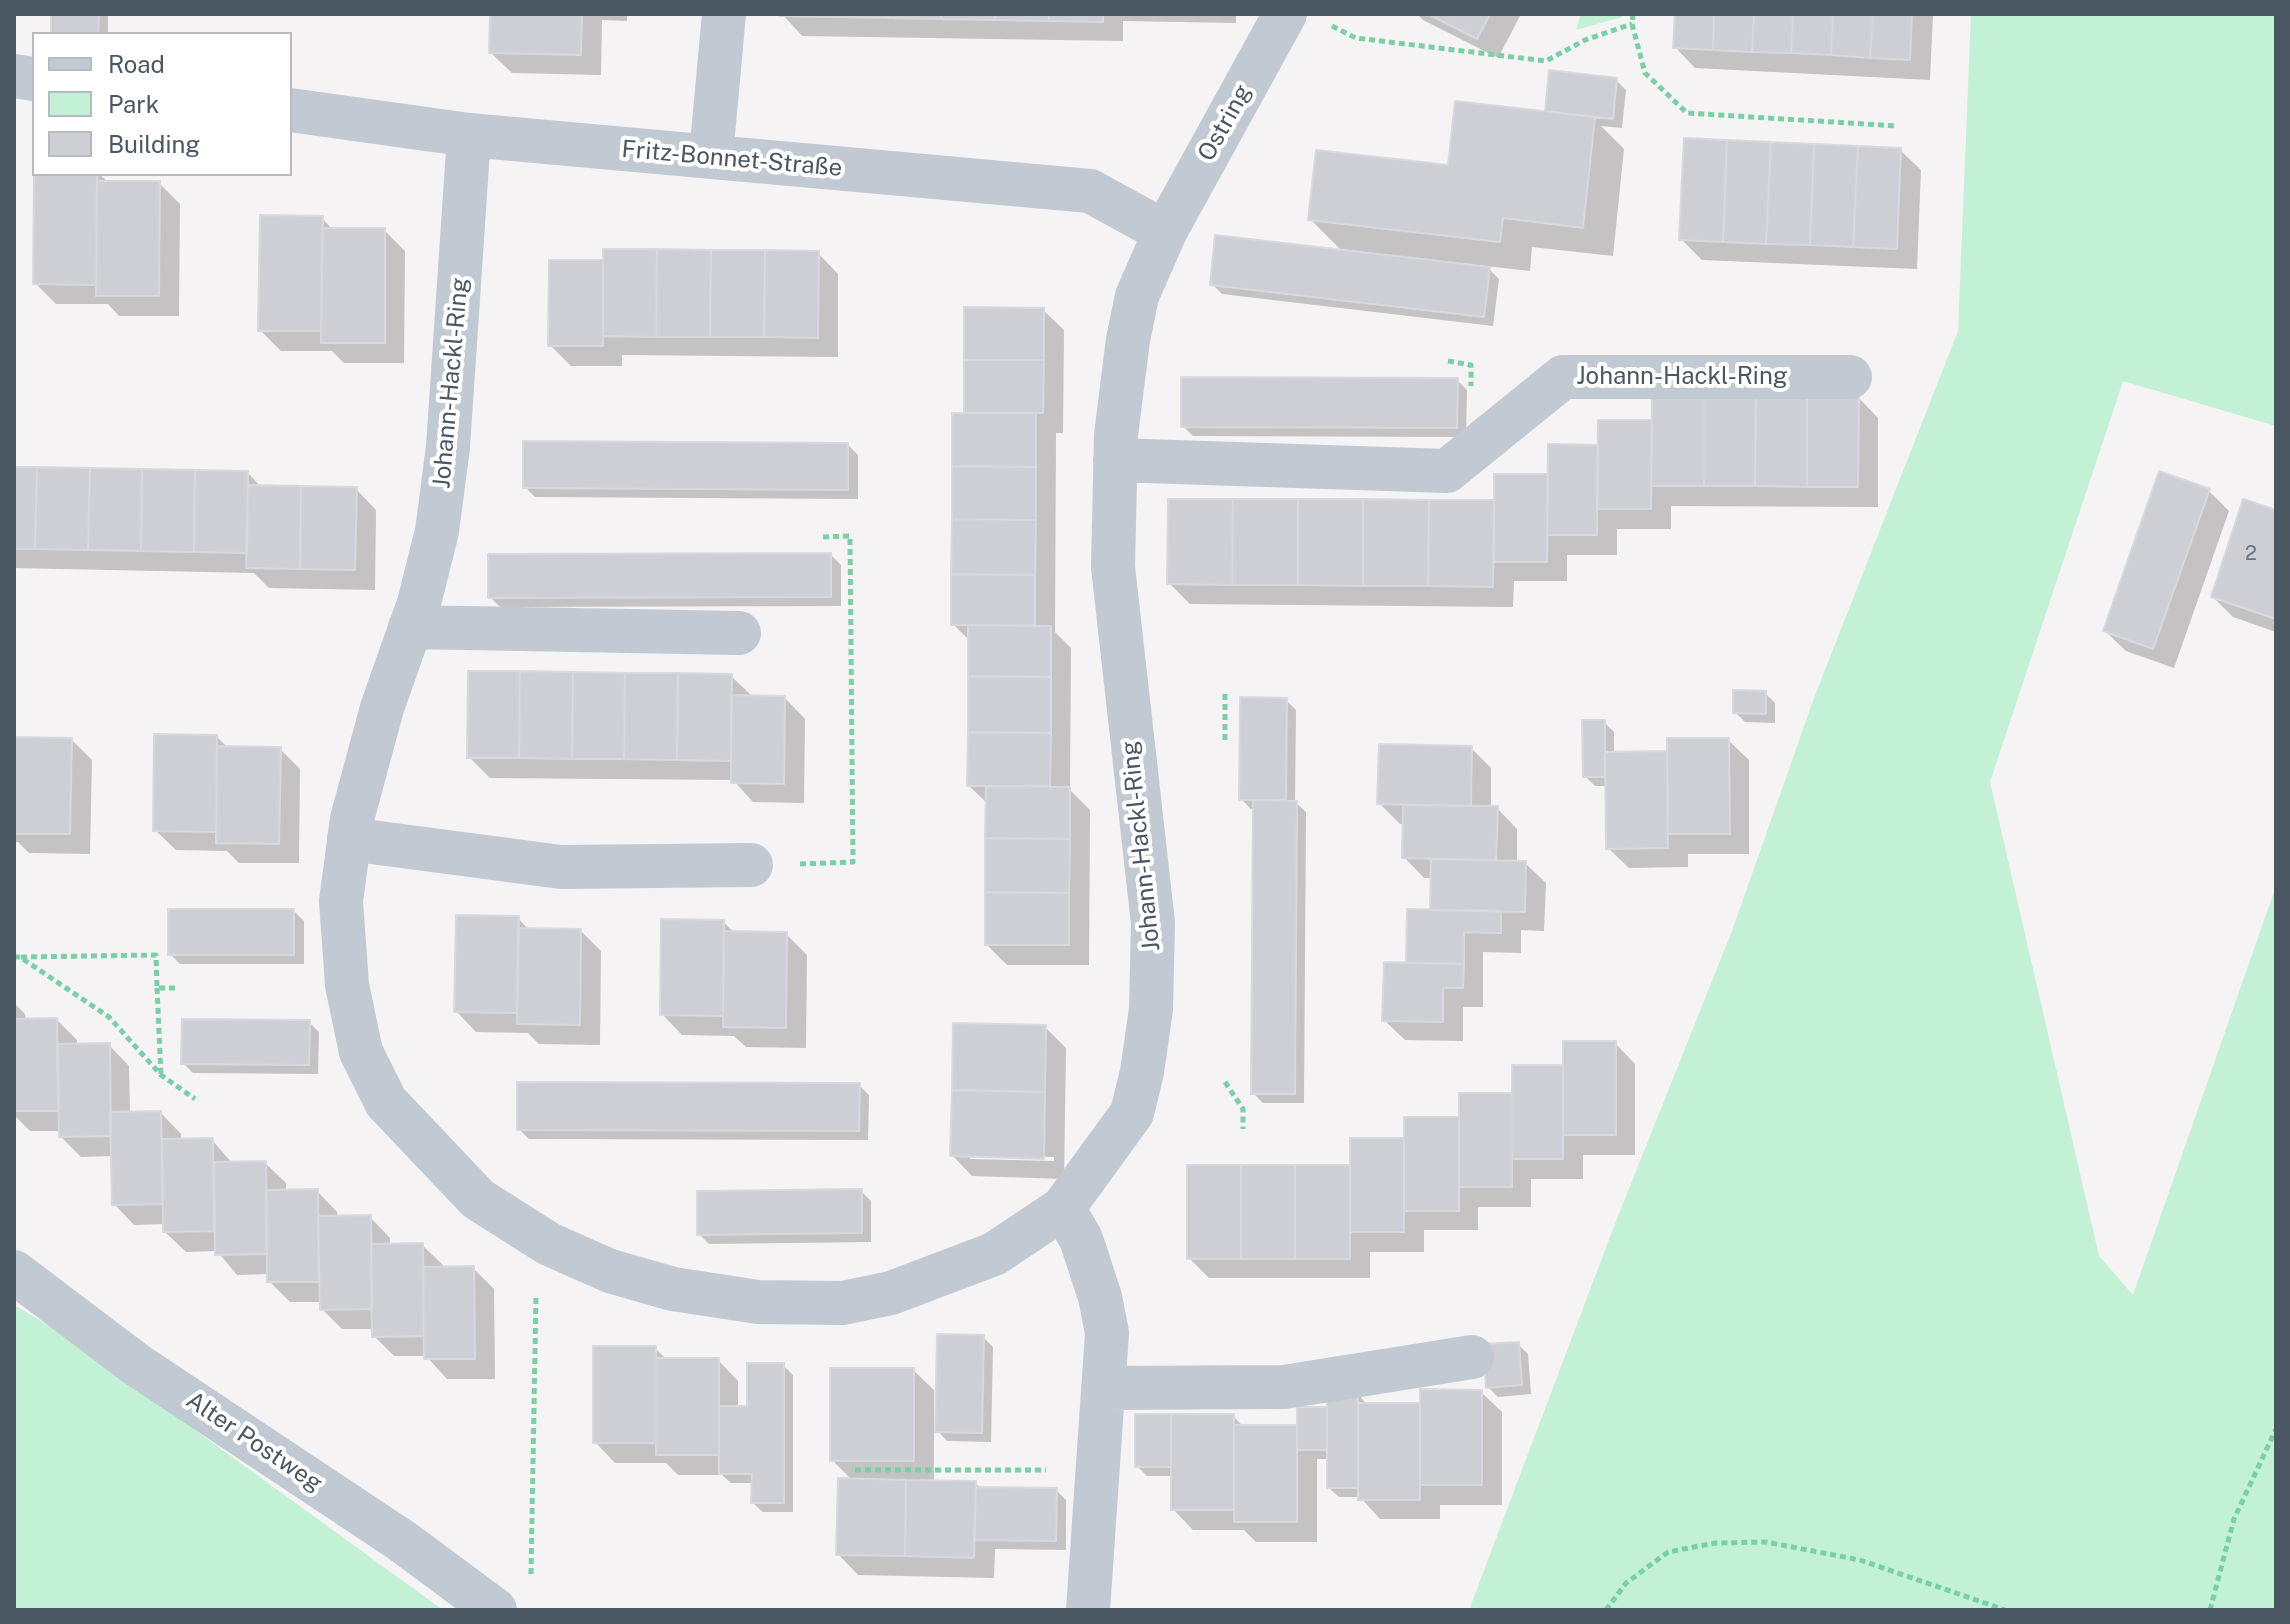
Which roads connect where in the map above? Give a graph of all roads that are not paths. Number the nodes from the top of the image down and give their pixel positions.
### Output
1 (724, 14) edge
2 (1303, 17) edge
3 (292, 110) edge
4 (469, 135) junction
5 (711, 156) junction
6 (1165, 232) junction
7 (1850, 377) dead end
8 (1115, 460) junction
9 (410, 627) junction
10 (739, 633) dead end
11 (349, 839) junction
12 (751, 865) road end
13 (1063, 1208) junction
14 (14, 1272) edge
15 (1472, 1357) dead end
16 (1103, 1388) junction
17 (495, 1610) edge
18 (1088, 1610) edge

1 - 5 street
2 - 6 street, Ostring
3 - 4 street, Fritz-Bonnet-Straße
4 - 5 street, Fritz-Bonnet-Straße
4 - 9 street, Johann-Hackl-Ring
5 - 6 street, Fritz-Bonnet-Straße
6 - 8 street, Johann-Hackl-Ring
7 - 8 street, Johann-Hackl-Ring
8 - 13 street, Johann-Hackl-Ring
9 - 10 street
9 - 11 street, Johann-Hackl-Ring
11 - 12 street
11 - 13 street, Johann-Hackl-Ring
13 - 16 street
14 - 17 street, Alter Postweg
15 - 16 street
16 - 18 street

